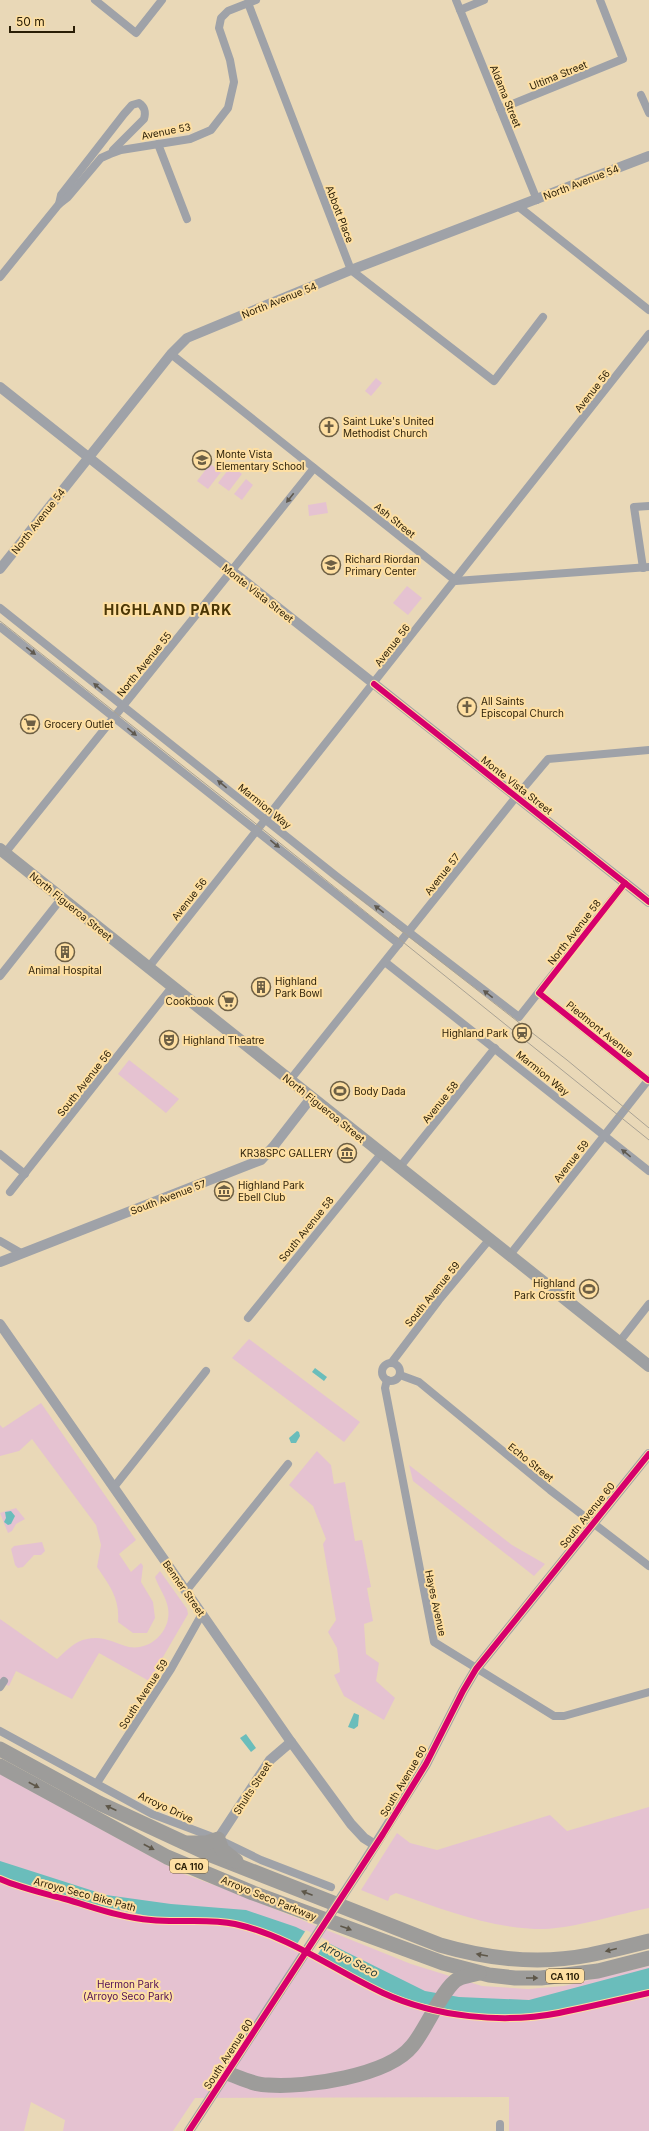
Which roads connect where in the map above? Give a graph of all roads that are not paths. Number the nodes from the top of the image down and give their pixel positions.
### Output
1 (95, 0) edge
2 (162, 0) edge
3 (256, 0) edge
4 (456, 0) edge
5 (484, 0) edge
6 (600, 0) edge
7 (248, 3) junction
8 (460, 10) junction
9 (641, 95) dead end
10 (500, 109) junction
11 (649, 113) edge
12 (158, 144) junction
13 (110, 154) junction
14 (649, 156) edge
15 (537, 200) junction
16 (59, 204) junction
17 (519, 207) junction
18 (187, 219) dead end
19 (351, 270) junction
20 (0, 277) edge
21 (649, 310) edge
22 (543, 318) dead end
23 (649, 334) edge
24 (171, 354) junction
25 (0, 387) edge
26 (88, 457) junction
27 (314, 468) junction
28 (649, 506) edge
29 (646, 567) edge
30 (0, 569) edge
31 (232, 572) junction
32 (456, 581) junction
33 (0, 608) edge
34 (0, 627) edge
35 (374, 684) junction
36 (122, 707) junction
37 (114, 718) junction
38 (649, 750) edge
39 (516, 797) junction
40 (266, 819) junction
41 (257, 830) junction
42 (3, 851) edge
43 (625, 883) junction
44 (61, 899) junction
45 (649, 902) edge
46 (409, 932) junction
47 (399, 944) junction
48 (385, 962) junction
49 (148, 968) junction
50 (0, 976) edge
51 (172, 987) junction
52 (539, 993) junction
53 (519, 1017) joint
54 (496, 1048) junction
55 (290, 1080) junction
56 (649, 1080) edge
57 (311, 1098) junction
58 (604, 1135) junction
59 (0, 1154) edge
60 (381, 1154) junction
61 (399, 1168) junction
62 (649, 1171) edge
63 (25, 1174) junction
64 (10, 1192) dead end
65 (489, 1240) junction
66 (0, 1241) edge
67 (21, 1253) junction
68 (509, 1256) junction
69 (0, 1262) edge
70 (649, 1304) edge
71 (248, 1318) dead end
72 (0, 1324) edge
73 (620, 1341) junction
74 (392, 1362) junction
75 (649, 1366) edge
76 (206, 1371) dead end
77 (400, 1374) junction
78 (387, 1380) junction
79 (649, 1454) edge
80 (288, 1464) dead end
81 (114, 1487) junction
82 (593, 1524) junction
83 (649, 1566) edge
84 (186, 1591) junction
85 (202, 1614) junction
86 (476, 1669) junction
87 (649, 1692) edge
88 (0, 1731) edge
89 (291, 1742) junction
90 (0, 1749) edge
91 (0, 1766) edge
92 (97, 1783) junction
93 (218, 1839) junction
94 (184, 1843) junction
95 (375, 1845) junction
96 (246, 1869) junction
97 (331, 1887) dead end
98 (649, 1941) edge
99 (414, 1953) junction
100 (649, 1958) edge
101 (480, 1972) junction
102 (449, 1986) junction
103 (227, 2073) junction
104 (189, 2131) edge

1 - 2 street
3 - 7 street, Avenue 53
4 - 8 street, Aldama Street
5 - 8 street
6 - 10 street, Ultima Street
7 - 12 street, Avenue 53
7 - 19 street, Abbott Place
8 - 10 street, Aldama Street
9 - 11 street
10 - 15 street, Aldama Street
12 - 13 street, Avenue 53
12 - 18 street
13 - 16 street, Avenue 53
13 - 16 street, Avenue 53
14 - 15 street, North Avenue 54
15 - 17 street, North Avenue 54
16 - 20 street, Avenue 53
17 - 19 street, North Avenue 54
17 - 21 street
19 - 22 street
19 - 24 street, North Avenue 54
23 - 32 street, Avenue 56
24 - 26 street, North Avenue 54
24 - 27 street, Ash Street
25 - 26 street, Monte Vista Street
26 - 30 street, North Avenue 54
26 - 31 street, Monte Vista Street
27 -> 31 street, North Avenue 55
27 - 32 street, Ash Street
28 - 29 street
29 - 32 street
31 - 35 street, Monte Vista Street
31 - 36 street, North Avenue 55
32 - 35 street, Avenue 56
36 -> 33 street, Marmion Way
34 -> 37 street
35 - 39 street, Monte Vista Street
35 - 40 street, Avenue 56
36 - 37 street, North Avenue 55
40 -> 36 street, Marmion Way
37 -> 41 street
37 - 42 street, North Avenue 55
38 - 39 street, Avenue 57
39 - 43 street, Monte Vista Street
39 - 46 street, Avenue 57
40 - 41 street, Avenue 56
46 -> 40 street, Marmion Way
41 -> 47 street
41 - 49 street, Avenue 56
42 - 44 main road, North Figueroa Street
43 - 45 street, Monte Vista Street
43 - 52 street, North Avenue 58
44 - 49 main road, North Figueroa Street
44 - 50 street
46 - 47 street, Avenue 57
53 -> 46 street, Marmion Way
47 - 48 street, Avenue 57
48 - 54 street, Marmion Way
48 - 55 street, Avenue 57
49 - 51 main road, North Figueroa Street
51 - 55 main road, North Figueroa Street
51 - 63 street, South Avenue 56
52 - 53 street, North Avenue 58
52 - 56 street, Piedmont Avenue
54 - 58 street, Marmion Way
54 - 61 street, Avenue 58
55 - 57 main road, North Figueroa Street
56 - 58 street, Avenue 59
57 - 60 main road, North Figueroa Street
57 - 67 street, South Avenue 57
62 -> 58 street, Marmion Way
58 - 68 street, Avenue 59
59 - 63 street
60 - 61 main road, North Figueroa Street
60 - 71 street, South Avenue 58
61 - 65 main road, North Figueroa Street
63 - 64 street, South Avenue 56
65 - 68 main road, North Figueroa Street
65 - 74 street, South Avenue 59
66 - 67 street
67 - 69 street, South Avenue 57
68 - 73 main road, North Figueroa Street
70 - 73 street
72 - 81 street, Benner Street
73 - 75 main road, North Figueroa Street
74 - 77 street
74 - 78 street
76 - 81 street
77 - 78 street
77 - 82 street, Echo Street
78 - 86 street, Hayes Avenue
79 - 82 street, South Avenue 60
80 - 84 street
81 - 84 street, Benner Street
82 - 83 street, Echo Street
82 - 86 street, South Avenue 60
84 - 85 street, Benner Street
85 - 89 street, Benner Street
85 - 92 street, South Avenue 59
86 - 87 street, Hayes Avenue
86 - 95 street, South Avenue 60
88 - 92 street, Arroyo Drive
89 - 93 street, Shults Street
89 - 95 street, Benner Street
94 -> 90 highway, Arroyo Seco Parkway / CA 110
91 -> 99 highway, Arroyo Seco Parkway / CA 110
92 - 93 street, Arroyo Drive
93 - 94 highway
93 - 96 highway
93 - 97 street, Arroyo Drive
94 - 96 highway, Arroyo Seco Parkway / CA 110
95 - 103 street, South Avenue 60, bridge
98 -> 96 highway, Arroyo Seco Parkway / CA 110
99 - 101 highway, Arroyo Seco Parkway / CA 110
99 - 102 highway
101 -> 100 highway, Arroyo Seco Parkway / CA 110
101 - 102 highway
102 - 103 highway
103 - 104 street, South Avenue 60

